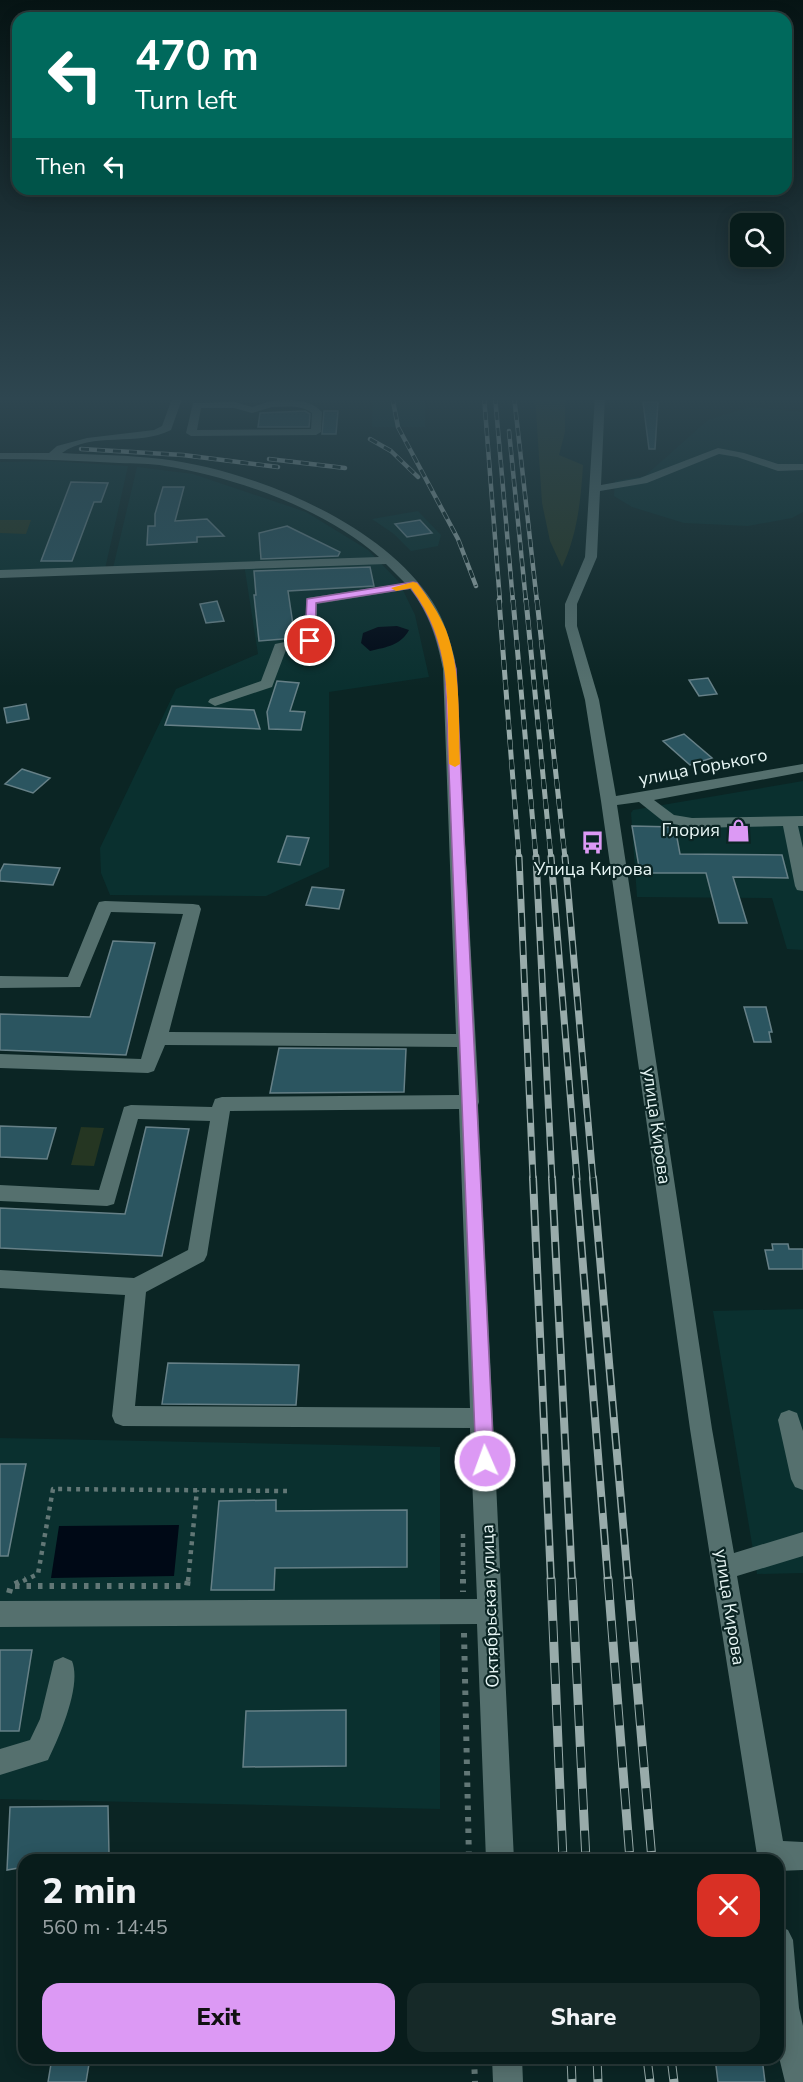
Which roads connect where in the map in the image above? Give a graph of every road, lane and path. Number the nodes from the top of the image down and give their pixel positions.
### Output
1 (274, 493) edge
2 (595, 493) edge
3 (390, 560) junction
4 (0, 574) edge
5 (413, 585) junction
6 (214, 702) dead end
7 (803, 768) edge
8 (643, 798) junction
9 (609, 801) junction
10 (796, 821) edge
11 (803, 886) edge
12 (0, 982) edge
13 (158, 1038) junction
14 (467, 1041) junction
15 (0, 1061) edge
16 (470, 1102) junction
17 (220, 1114) junction
18 (0, 1193) edge
19 (0, 1279) edge
20 (136, 1287) junction
21 (483, 1418) junction
22 (789, 1420) dead end
23 (803, 1479) edge
24 (197, 1490) junction
25 (287, 1491) dead end
26 (803, 1544) edge
27 (723, 1568) junction
28 (11, 1586) junction
29 (490, 1611) junction
30 (2, 1614) edge
31 (63, 1670) dead end
32 (0, 1762) edge
33 (500, 1854) edge
34 (771, 1854) edge
35 (803, 1856) edge
36 (784, 1857) edge
37 (784, 2008) edge
38 (474, 2064) edge
39 (507, 2064) edge
40 (475, 2082) edge
41 (508, 2082) edge
42 (800, 2082) edge

1 - 3 street, Октябрьская улица
2 - 9 street, улица Кирова
3 - 4 street
3 - 5 street, Октябрьская улица
5 - 6 street
5 - 14 street, Октябрьская улица
7 - 8 street, улица Горького
8 - 9 street, улица Горького
8 - 10 street
9 - 27 street, улица Кирова
10 - 11 street
12 - 13 street
13 - 14 street
13 - 15 street
14 - 16 street, Октябрьская улица
16 - 17 street
16 - 21 street, Октябрьская улица
17 - 18 street
17 - 20 street
19 - 20 street
20 - 21 street
21 - 29 street, Октябрьская улица
22 - 23 street
24 - 25 path
24 - 28 path
24 - 28 path
26 - 27 street
27 - 34 street, улица Кирова
28 - 30 path
29 - 30 street
29 - 33 street, Октябрьская улица
31 - 32 street
35 - 36 street
37 - 42 street
38 - 40 path
39 - 41 street

